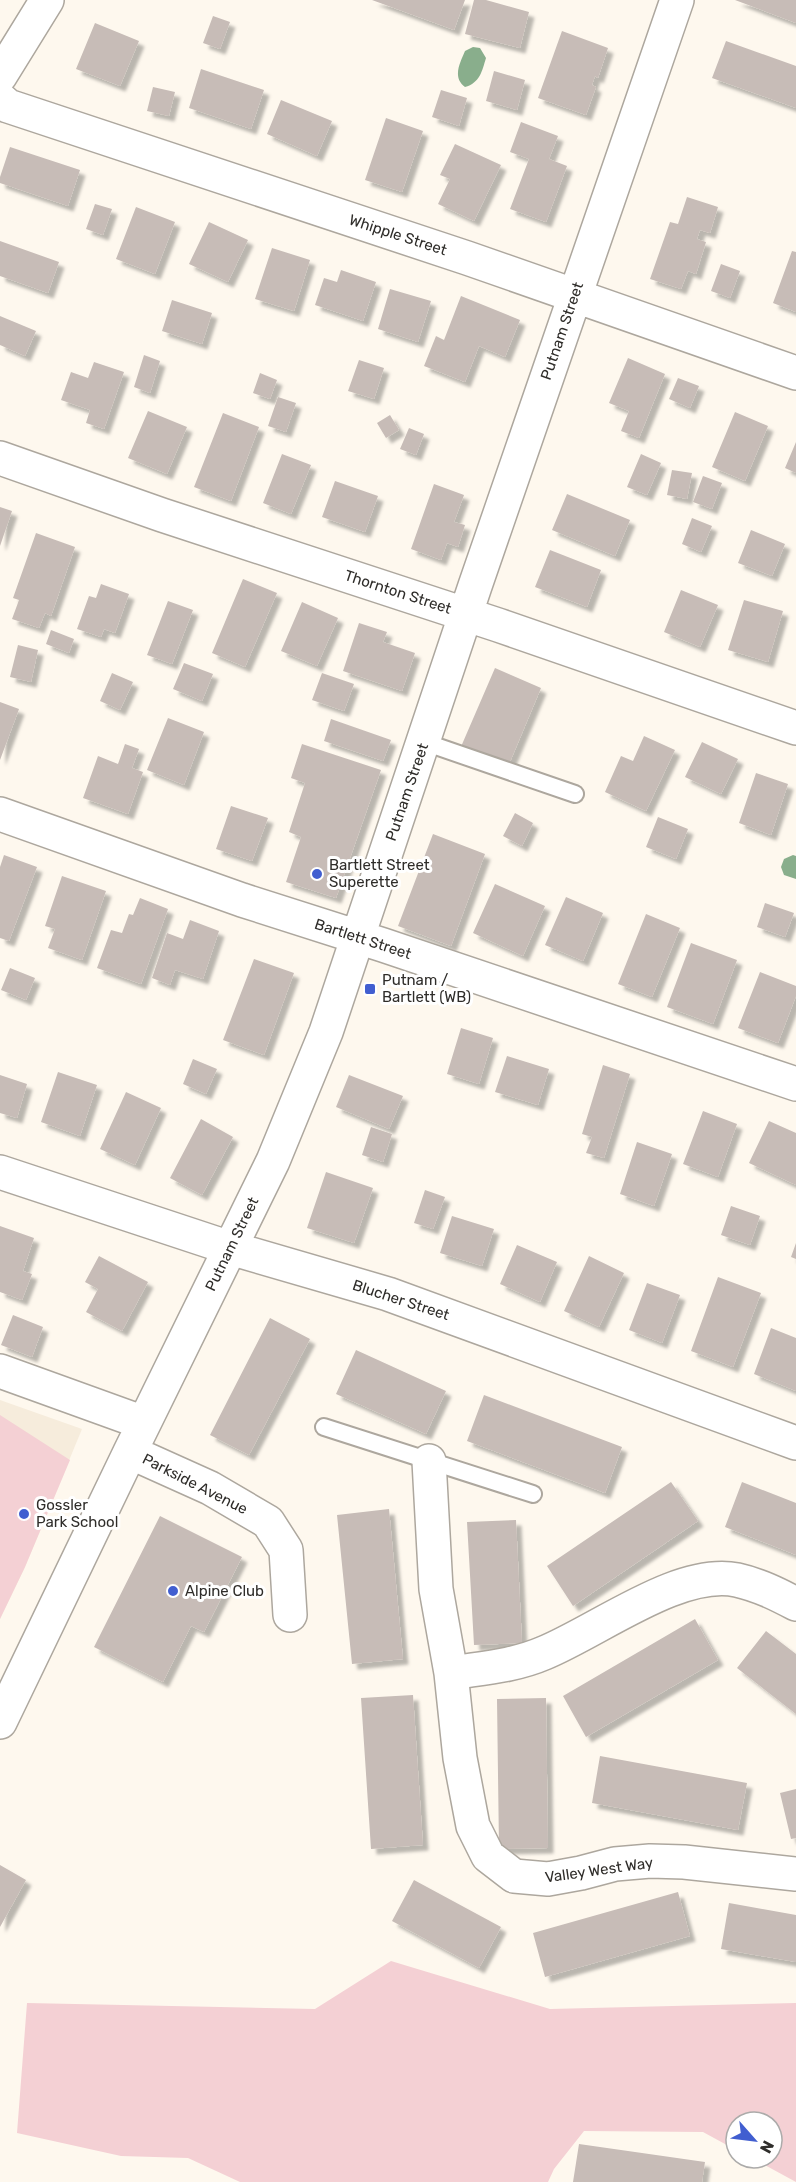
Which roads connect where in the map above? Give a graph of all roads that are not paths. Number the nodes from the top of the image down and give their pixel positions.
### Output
1 (47, 0) edge
2 (668, 3) edge
3 (0, 76) edge
4 (0, 99) edge
5 (575, 295) junction
6 (796, 373) edge
7 (0, 458) edge
8 (466, 615) junction
9 (796, 728) edge
10 (424, 742) junction
11 (575, 794) dead end
12 (0, 814) edge
13 (358, 937) junction
14 (796, 1084) edge
15 (0, 1172) edge
16 (230, 1248) junction
17 (0, 1371) edge
18 (324, 1427) dead end
19 (137, 1437) junction
20 (796, 1443) edge
21 (429, 1461) junction
22 (533, 1494) dead end
23 (796, 1604) edge
24 (290, 1615) dead end
25 (451, 1673) junction
26 (0, 1722) edge
27 (796, 1874) edge

1 - 3 street
2 - 5 street, Putnam Street
4 - 5 street, Whipple Street
5 - 6 street, Whipple Street
5 - 8 street, Putnam Street
7 - 8 street, Thornton Street
8 - 9 street, Thornton Street
8 - 10 street, Putnam Street
10 - 11 lane
10 - 13 street, Putnam Street
12 - 13 street, Bartlett Street
13 - 14 street, Bartlett Street
13 - 16 street, Putnam Street
15 - 16 street, Blucher Street
16 - 19 street, Putnam Street
16 - 20 street, Blucher Street
17 - 19 street, Parkside Avenue
18 - 21 lane
19 - 24 street, Parkside Avenue
19 - 26 street, Putnam Street
21 - 22 lane
21 - 25 street, Valley West Way
23 - 25 street
25 - 27 street, Valley West Way

